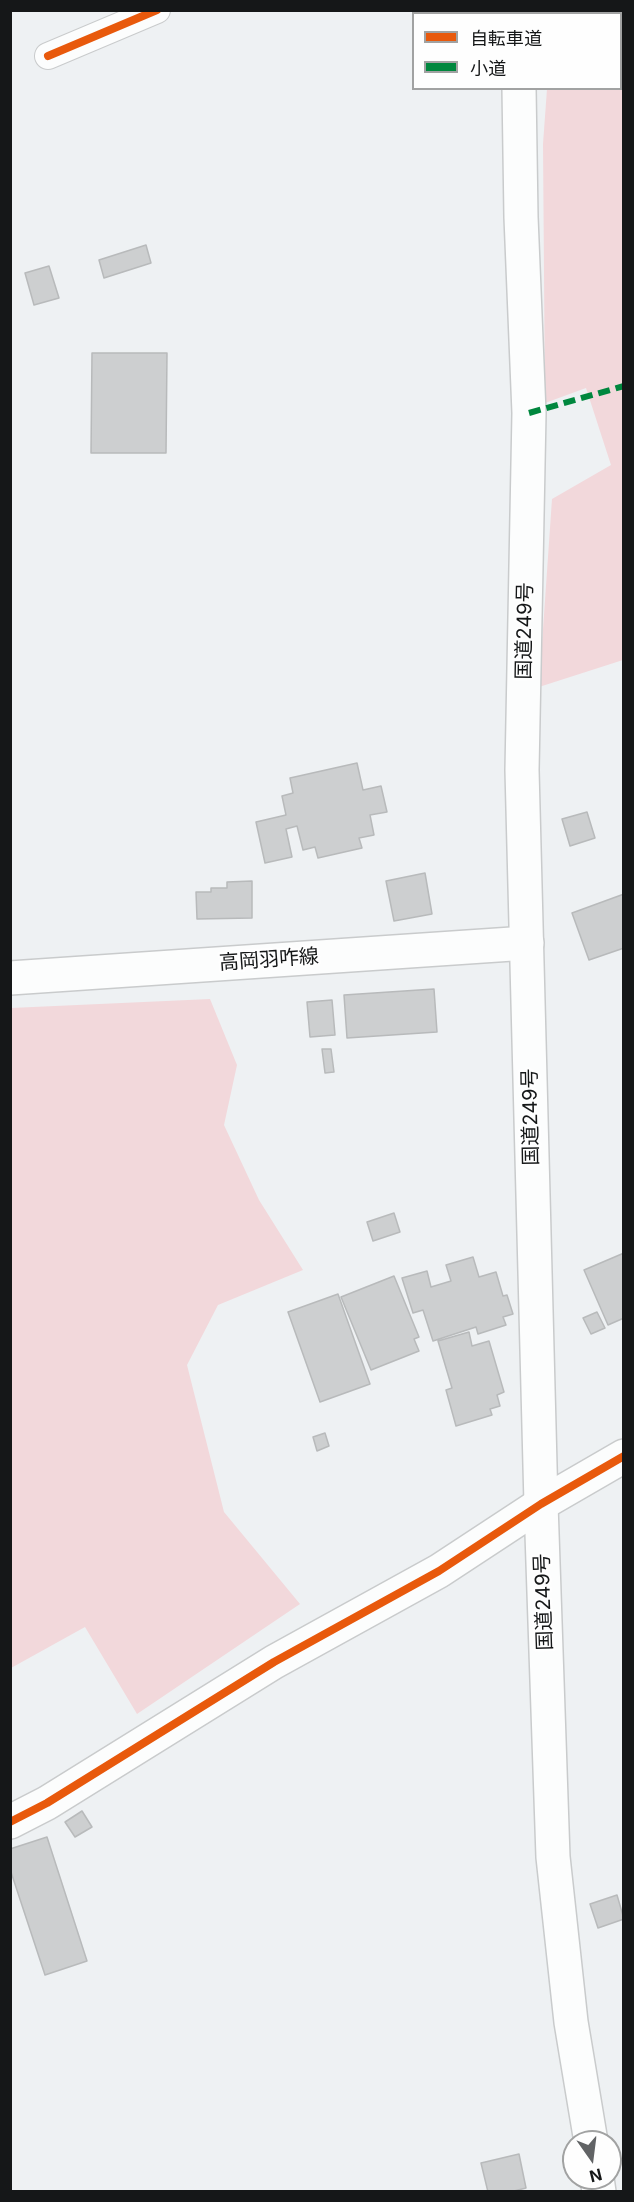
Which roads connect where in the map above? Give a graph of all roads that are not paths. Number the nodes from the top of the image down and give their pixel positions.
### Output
1 (157, 10) edge
2 (48, 56) dead end
3 (519, 90) edge
4 (527, 942) junction
5 (10, 978) edge
6 (624, 1456) edge
7 (541, 1504) junction
8 (10, 1822) edge
9 (589, 2130) edge

1 - 2 street
3 - 4 main road, 国道249号
4 - 5 main road, 高岡羽咋線
4 - 7 main road, 国道249号
6 - 7 main road
7 - 8 main road
7 - 9 main road, 国道249号

